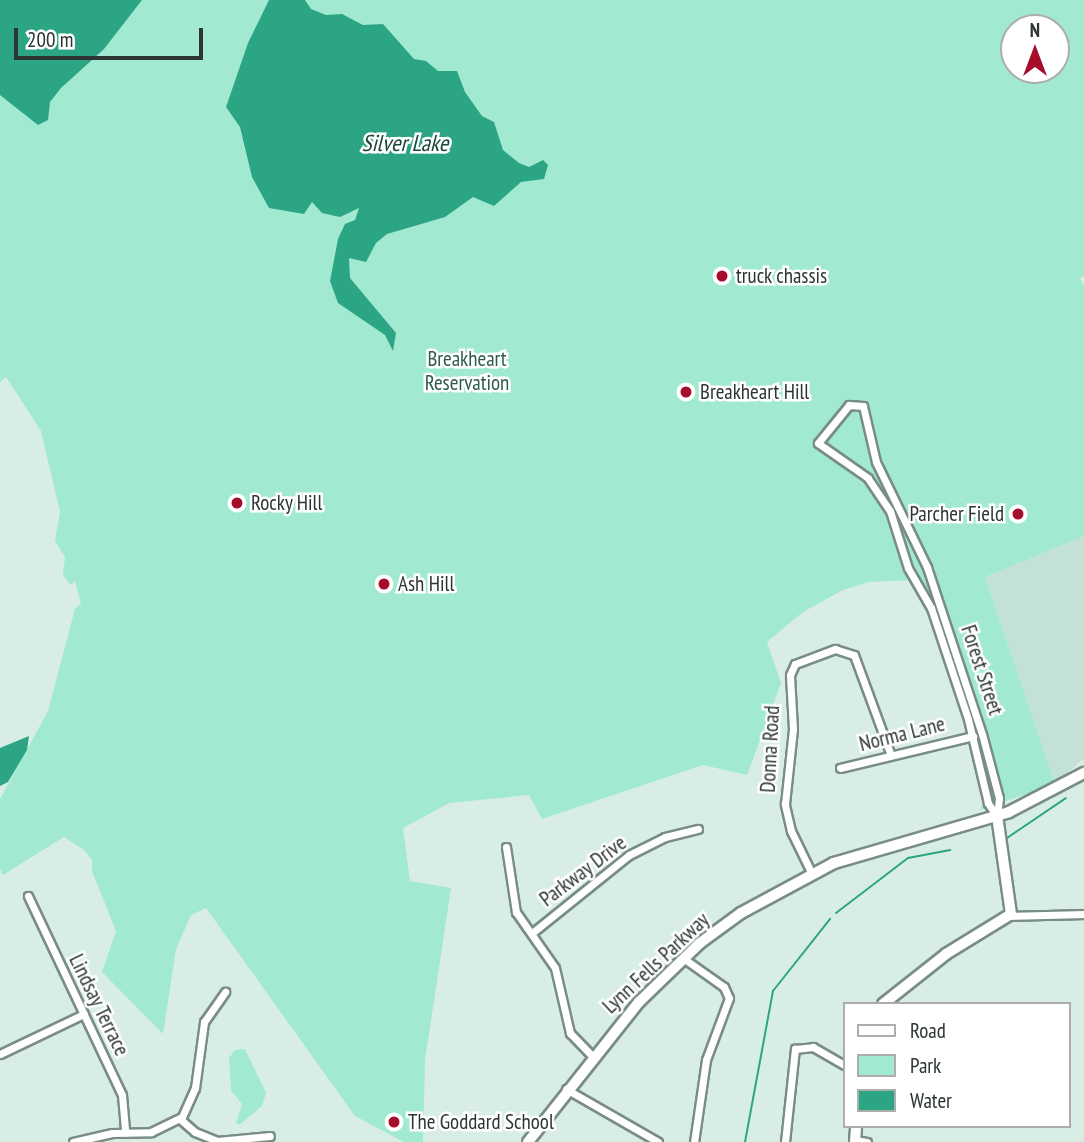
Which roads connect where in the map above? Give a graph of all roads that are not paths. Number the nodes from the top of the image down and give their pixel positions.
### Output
1 (884, 479) junction
2 (874, 485) junction
3 (915, 539) junction
4 (902, 544) junction
5 (973, 736) junction
6 (890, 753) junction
7 (841, 768) dead end
8 (1084, 773) edge
9 (997, 816) junction
10 (698, 829) dead end
11 (506, 847) dead end
12 (812, 874) junction
13 (28, 896) dead end
14 (1084, 914) edge
15 (1008, 916) junction
16 (531, 933) junction
17 (683, 958) junction
18 (225, 992) dead end
19 (886, 1002) edge
20 (84, 1014) junction
21 (0, 1054) edge
22 (592, 1056) junction
23 (842, 1064) edge
24 (566, 1088) junction
25 (180, 1119) junction
26 (125, 1133) junction
27 (270, 1136) dead end
28 (855, 1141) edge
29 (73, 1142) edge
30 (528, 1142) edge
31 (658, 1142) edge
32 (694, 1142) edge
33 (785, 1142) edge
34 (867, 1142) edge

1 - 2 street
1 - 2 street, Forest Street
1 - 3 street, Forest Street
2 - 4 street, Forest Street
3 - 4 street
3 - 9 street, Forest Street
4 - 5 street, Forest Street
5 - 6 street, Norma Lane
5 - 9 street, Forest Street
6 - 7 street, Norma Lane
6 - 12 street, Donna Road
8 - 9 main road, Lynn Fells Parkway
9 - 12 main road, Lynn Fells Parkway
9 - 15 street, Forest Street
10 - 16 street, Parkway Drive
11 - 16 street
12 - 17 main road, Lynn Fells Parkway
13 - 20 street, Lindsay Terrace
14 - 15 street
15 - 19 street
16 - 22 street
17 - 22 main road, Lynn Fells Parkway
17 - 32 street
18 - 25 street
20 - 21 street
20 - 26 street, Lindsay Terrace
22 - 24 main road, Lynn Fells Parkway
23 - 33 street
24 - 30 main road, Lynn Fells Parkway
24 - 31 street
25 - 26 street
25 - 27 street
26 - 29 street
28 - 34 street

